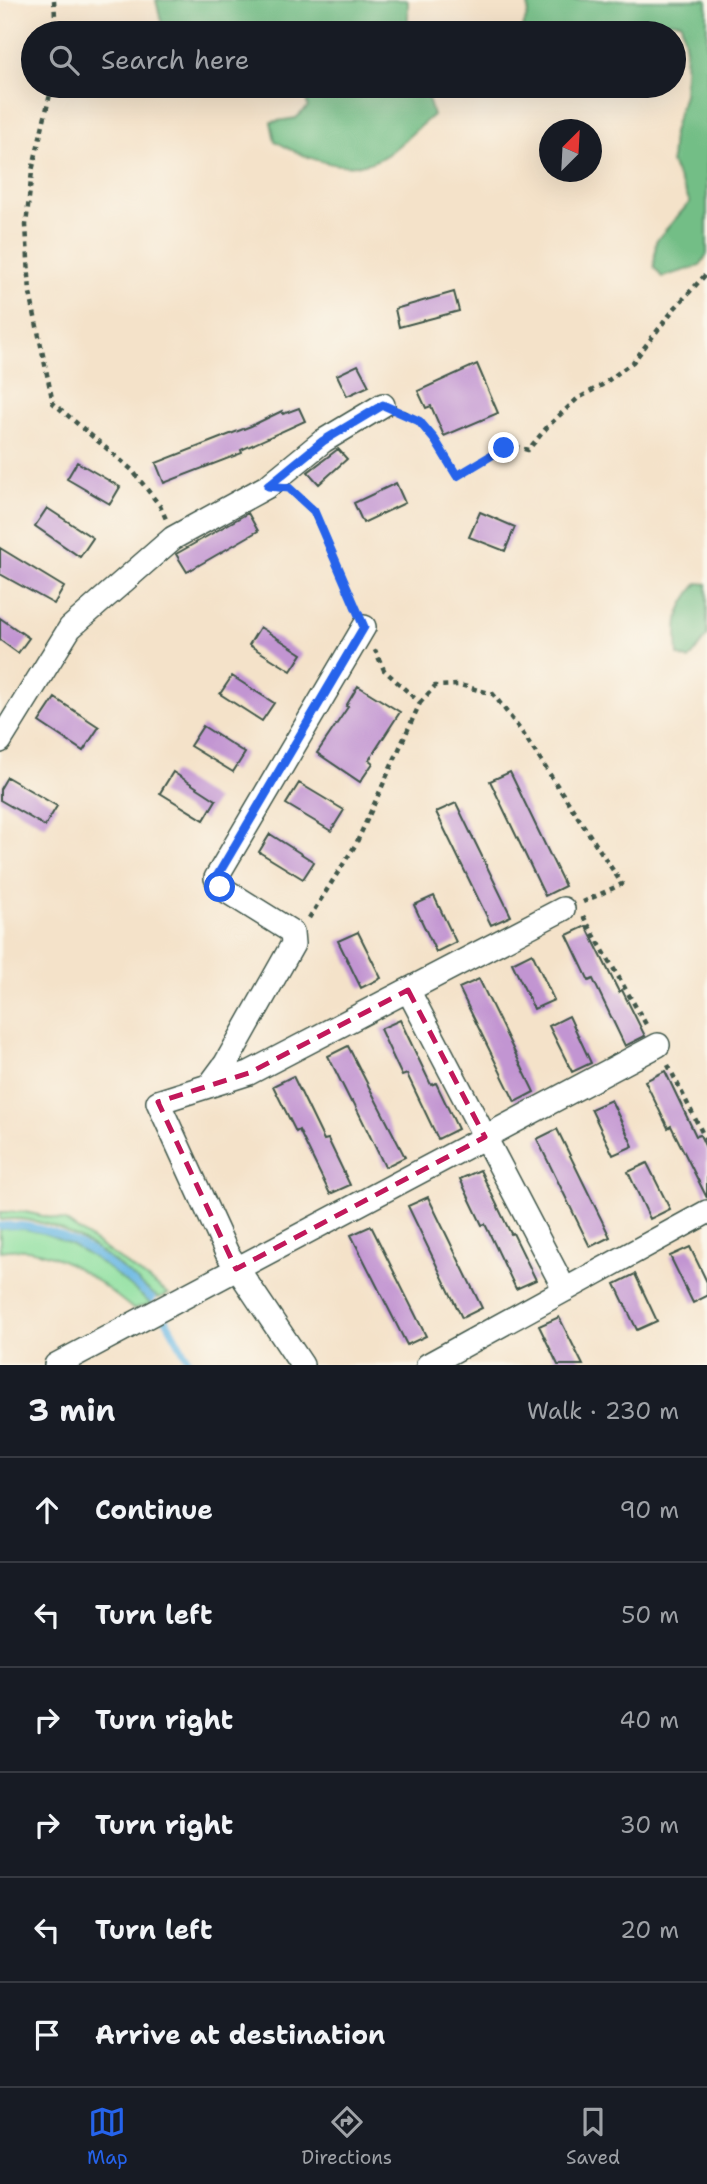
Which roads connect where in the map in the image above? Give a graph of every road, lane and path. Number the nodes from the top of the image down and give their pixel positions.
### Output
1 (54, 0) edge
2 (55, 21) edge
3 (49, 98) edge
4 (707, 274) edge
5 (383, 405) joint
6 (268, 486) junction
7 (173, 538) junction
8 (364, 627) junction
9 (420, 703) junction
10 (0, 741) edge
11 (563, 909) dead end
12 (293, 944) junction
13 (408, 990) junction
14 (658, 1045) junction
15 (209, 1086) junction
16 (485, 1137) junction
17 (707, 1142) edge
18 (707, 1213) edge
19 (236, 1269) junction
20 (565, 1290) junction
21 (56, 1365) edge
22 (302, 1365) edge
23 (428, 1365) edge

1 - 2 path
3 - 7 path
4 - 5 path
5 - 6 street
6 - 7 street
6 - 8 path
7 - 10 street
8 - 9 path
8 - 12 street
9 - 12 path
9 - 14 path
11 - 13 street
12 - 15 street
13 - 15 street
13 - 16 street
14 - 16 street
14 - 17 path
15 - 19 street
16 - 19 street
16 - 20 street
18 - 20 street
19 - 21 street
19 - 22 street
20 - 23 street

